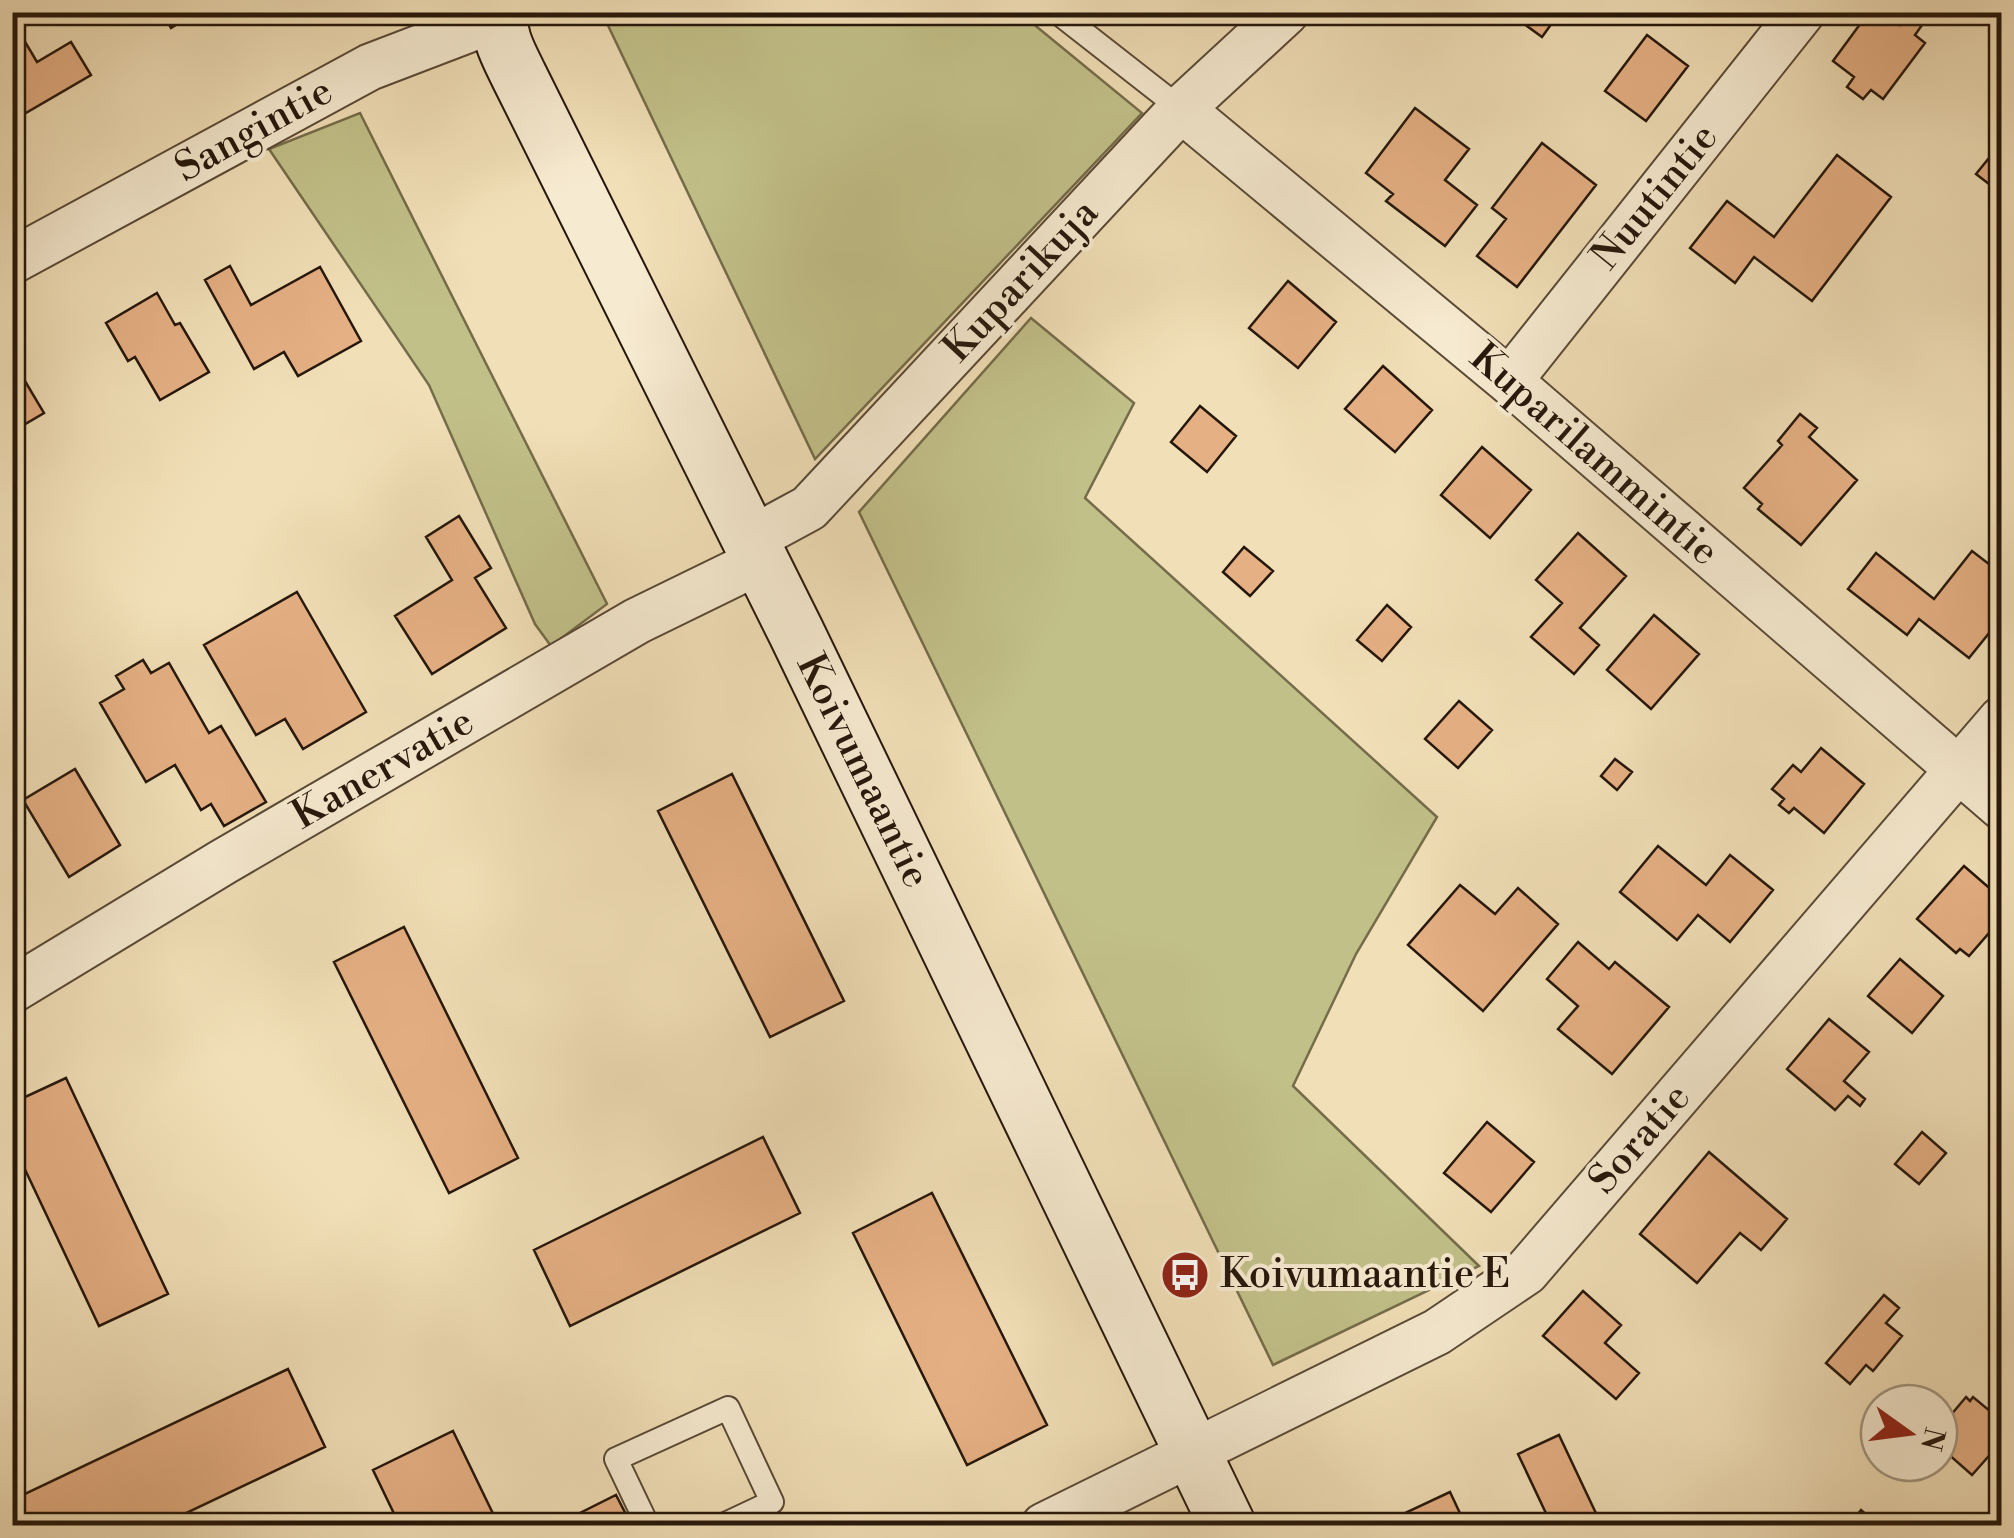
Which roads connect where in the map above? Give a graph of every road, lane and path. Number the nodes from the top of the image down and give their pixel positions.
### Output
1 (1057, 12) edge
2 (1286, 12) edge
3 (1802, 12) edge
4 (499, 15) edge
5 (1181, 108) junction
6 (12, 261) edge
7 (1509, 380) junction
8 (755, 551) junction
9 (2002, 719) edge
10 (1958, 768) junction
11 (2002, 806) edge
12 (12, 990) edge
13 (1194, 1454) junction
14 (648, 1526) edge
15 (721, 1526) edge
16 (1044, 1526) edge
17 (1228, 1526) edge

1 - 5 lane
2 - 5 street, Kuparikuja
3 - 7 street, Nuutintie
4 - 6 street, Sangintie
4 - 8 street, Koivumaantie
5 - 7 street, Kuparilammintie
5 - 8 street, Kuparikuja
7 - 10 street, Kuparilammintie
8 - 12 street, Kanervatie
8 - 13 street, Koivumaantie
9 - 10 street, Soratie
10 - 11 street, Kuparilammintie
10 - 13 street, Soratie
13 - 16 street, Soratie
13 - 17 street, Koivumaantie
14 - 15 lane

